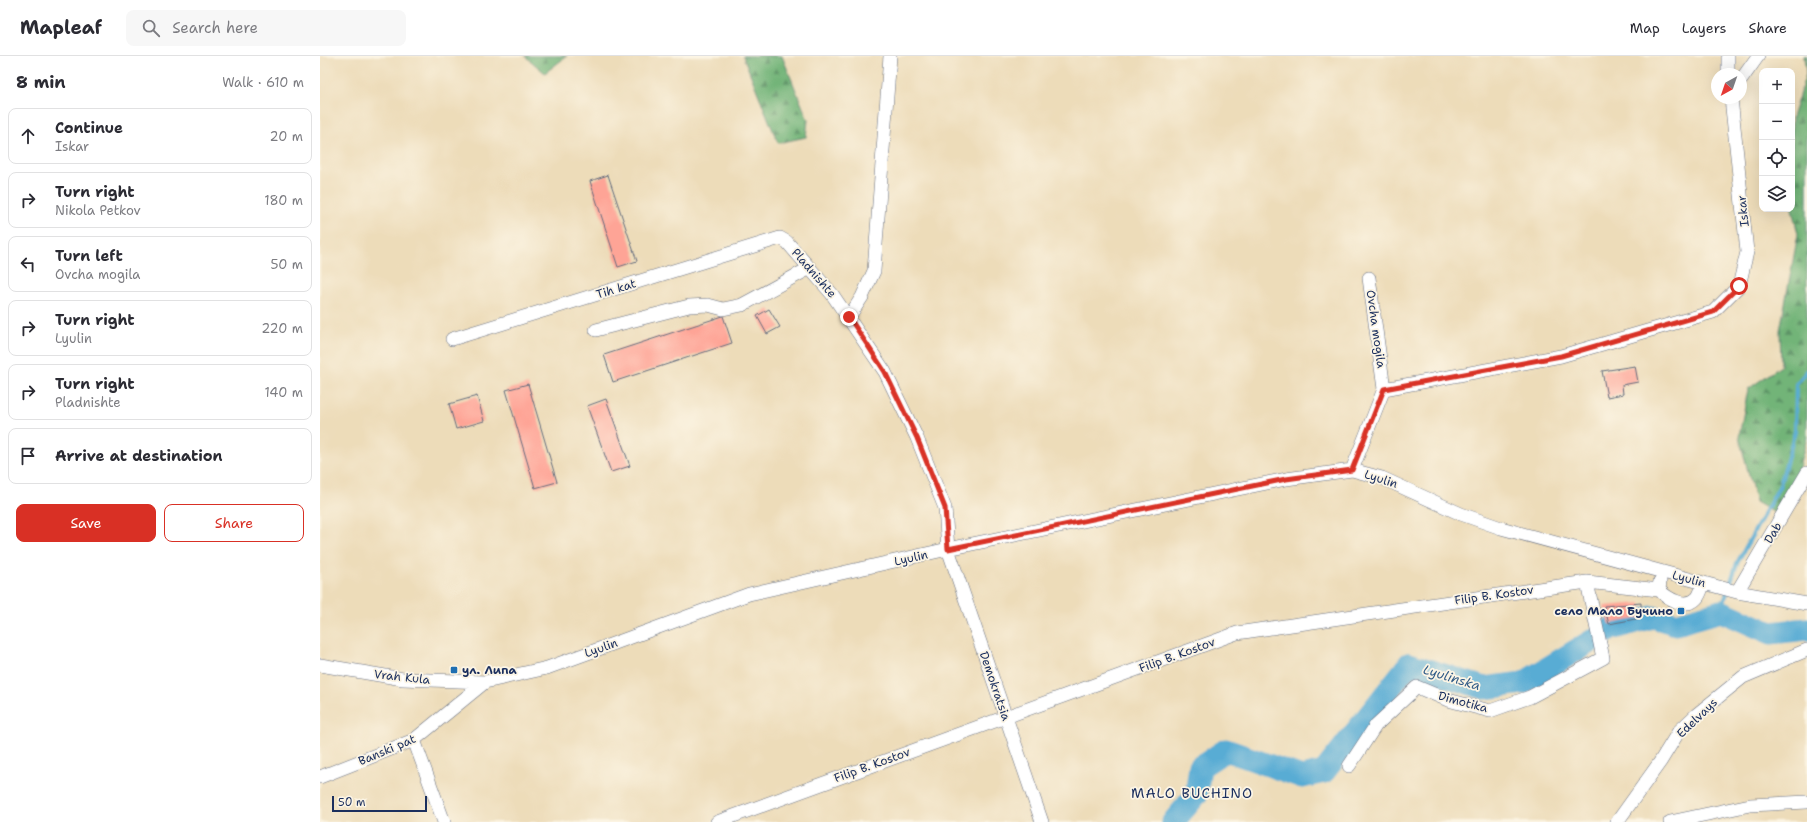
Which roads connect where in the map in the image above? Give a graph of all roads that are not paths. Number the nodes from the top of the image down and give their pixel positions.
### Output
1 (890, 56) edge
2 (1728, 56) edge
3 (1758, 56) edge
4 (1728, 68) edge
5 (1747, 72) edge
6 (1732, 104) edge
7 (780, 238) joint
8 (810, 268) junction
9 (1369, 278) dead end
10 (849, 317) junction
11 (596, 330) dead end
12 (452, 339) dead end
13 (1384, 389) junction
14 (1352, 470) junction
15 (1807, 473) edge
16 (948, 549) junction
17 (1661, 572) junction
18 (1587, 582) junction
19 (1704, 583) junction
20 (1659, 590) junction
21 (1737, 592) junction
22 (1807, 604) edge
23 (1807, 650) edge
24 (320, 665) edge
25 (485, 682) junction
26 (1006, 717) junction
27 (414, 740) junction
28 (1350, 766) dead end
29 (320, 777) edge
30 (1807, 802) edge
31 (444, 822) edge
32 (716, 822) edge
33 (1042, 822) edge
34 (1617, 822) edge
35 (1670, 822) edge

1 - 10 street
2 - 4 street
3 - 5 street
6 - 13 street, Iskar
7 - 8 street, Pladnishte
7 - 12 street, Tih kat
8 - 10 street, Pladnishte
8 - 11 street
9 - 13 street, Ovcha mogila
10 - 16 street, Pladnishte
13 - 14 street, Ovcha mogila
14 - 16 street, Lyulin
14 - 17 street, Lyulin
15 - 21 street, Dab
16 - 25 street, Lyulin
16 - 26 street, Demokratsia
17 - 19 street, Lyulin
17 - 20 street
18 - 20 street, Filip B. Kostov
18 - 26 street, Filip B. Kostov
18 - 28 street, Dimotika
19 - 20 street
19 - 21 street, Lyulin
21 - 22 street, Lyulin
23 - 34 street, Edelvays
24 - 25 street, Vrah Kula
25 - 27 street, Banski pat
26 - 32 street, Filip B. Kostov
26 - 33 street, Demokratsia
27 - 29 street, Banski pat
27 - 31 street
30 - 35 street

